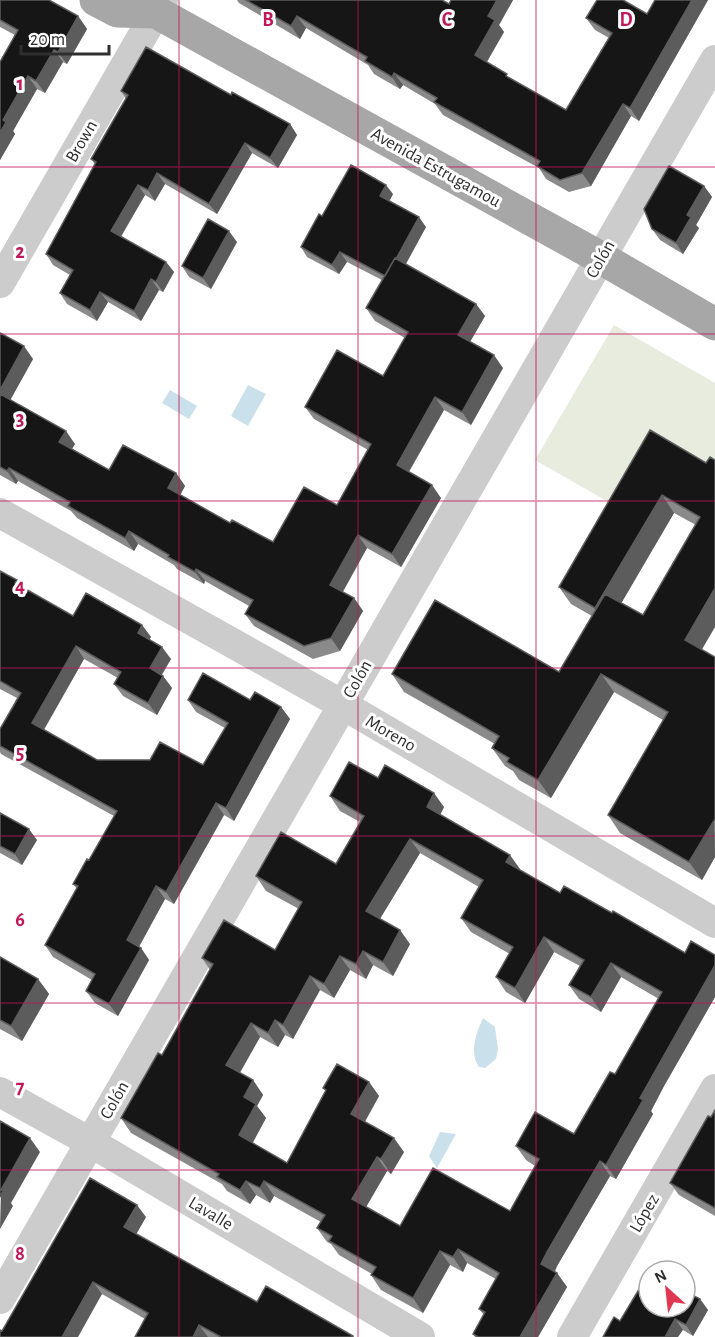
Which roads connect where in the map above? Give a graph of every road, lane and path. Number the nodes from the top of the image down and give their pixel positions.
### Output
1 (96, 0) edge
2 (154, 4) edge
3 (715, 60) edge
4 (601, 258) junction
5 (0, 283) edge
6 (715, 324) edge
7 (0, 513) edge
8 (343, 705) junction
9 (715, 923) edge
10 (715, 1089) edge
11 (0, 1092) edge
12 (90, 1142) junction
13 (0, 1299) edge
14 (420, 1337) edge
15 (572, 1337) edge

1 - 2 main road, Avenida Estrugamou
2 - 4 main road, Avenida Estrugamou
2 - 5 street, Brown
3 - 4 street, Colón
4 - 6 main road, Avenida Estrugamou
4 - 8 street, Colón
7 - 8 street, Moreno
8 - 9 street, Moreno
8 - 12 street, Colón
10 - 15 street, López
11 - 12 street, Lavalle
12 - 13 street, Colón
12 - 14 street, Lavalle

